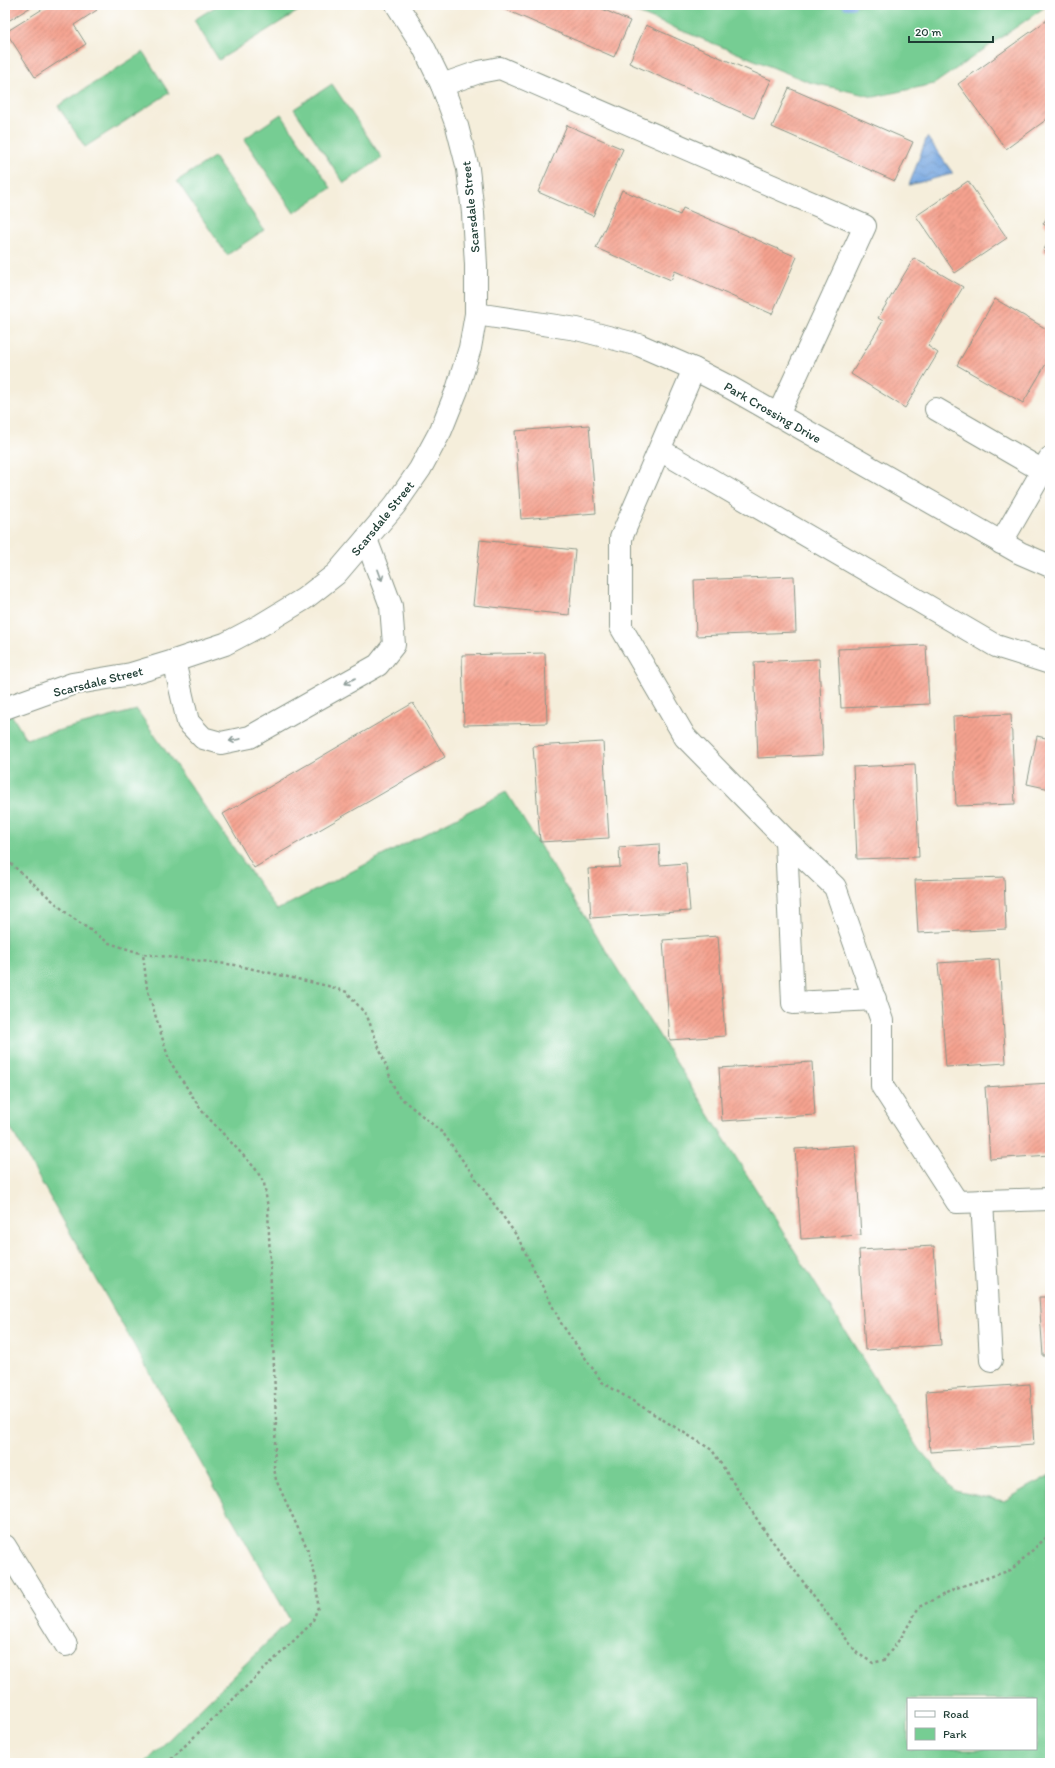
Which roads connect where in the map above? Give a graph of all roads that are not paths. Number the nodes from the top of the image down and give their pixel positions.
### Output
1 (397, 5) edge
2 (442, 85) junction
3 (476, 314) junction
4 (694, 369) junction
5 (936, 409) dead end
6 (778, 415) junction
7 (660, 450) junction
8 (1046, 464) edge
9 (366, 539) junction
10 (1001, 543) junction
11 (1050, 566) edge
12 (174, 661) junction
13 (1050, 663) edge
14 (5, 708) edge
15 (786, 840) junction
16 (875, 998) junction
17 (1050, 1199) edge
18 (982, 1201) junction
19 (991, 1360) dead end
20 (5, 1546) edge
21 (66, 1645) dead end

1 - 2 street, Scarsdale Street
2 - 3 street, Scarsdale Street
2 - 6 street
3 - 4 street, Park Crossing Drive
3 - 9 street, Scarsdale Street
4 - 6 street, Park Crossing Drive
4 - 7 street
5 - 8 street
6 - 10 street, Park Crossing Drive
7 - 13 street
7 - 15 street
8 - 10 street
9 - 12 street, Scarsdale Street
9 -> 12 street
10 - 11 street, Park Crossing Drive
12 - 14 street, Scarsdale Street
15 - 16 street
15 - 16 street
16 - 18 street
17 - 18 street
18 - 19 street
20 - 21 street

